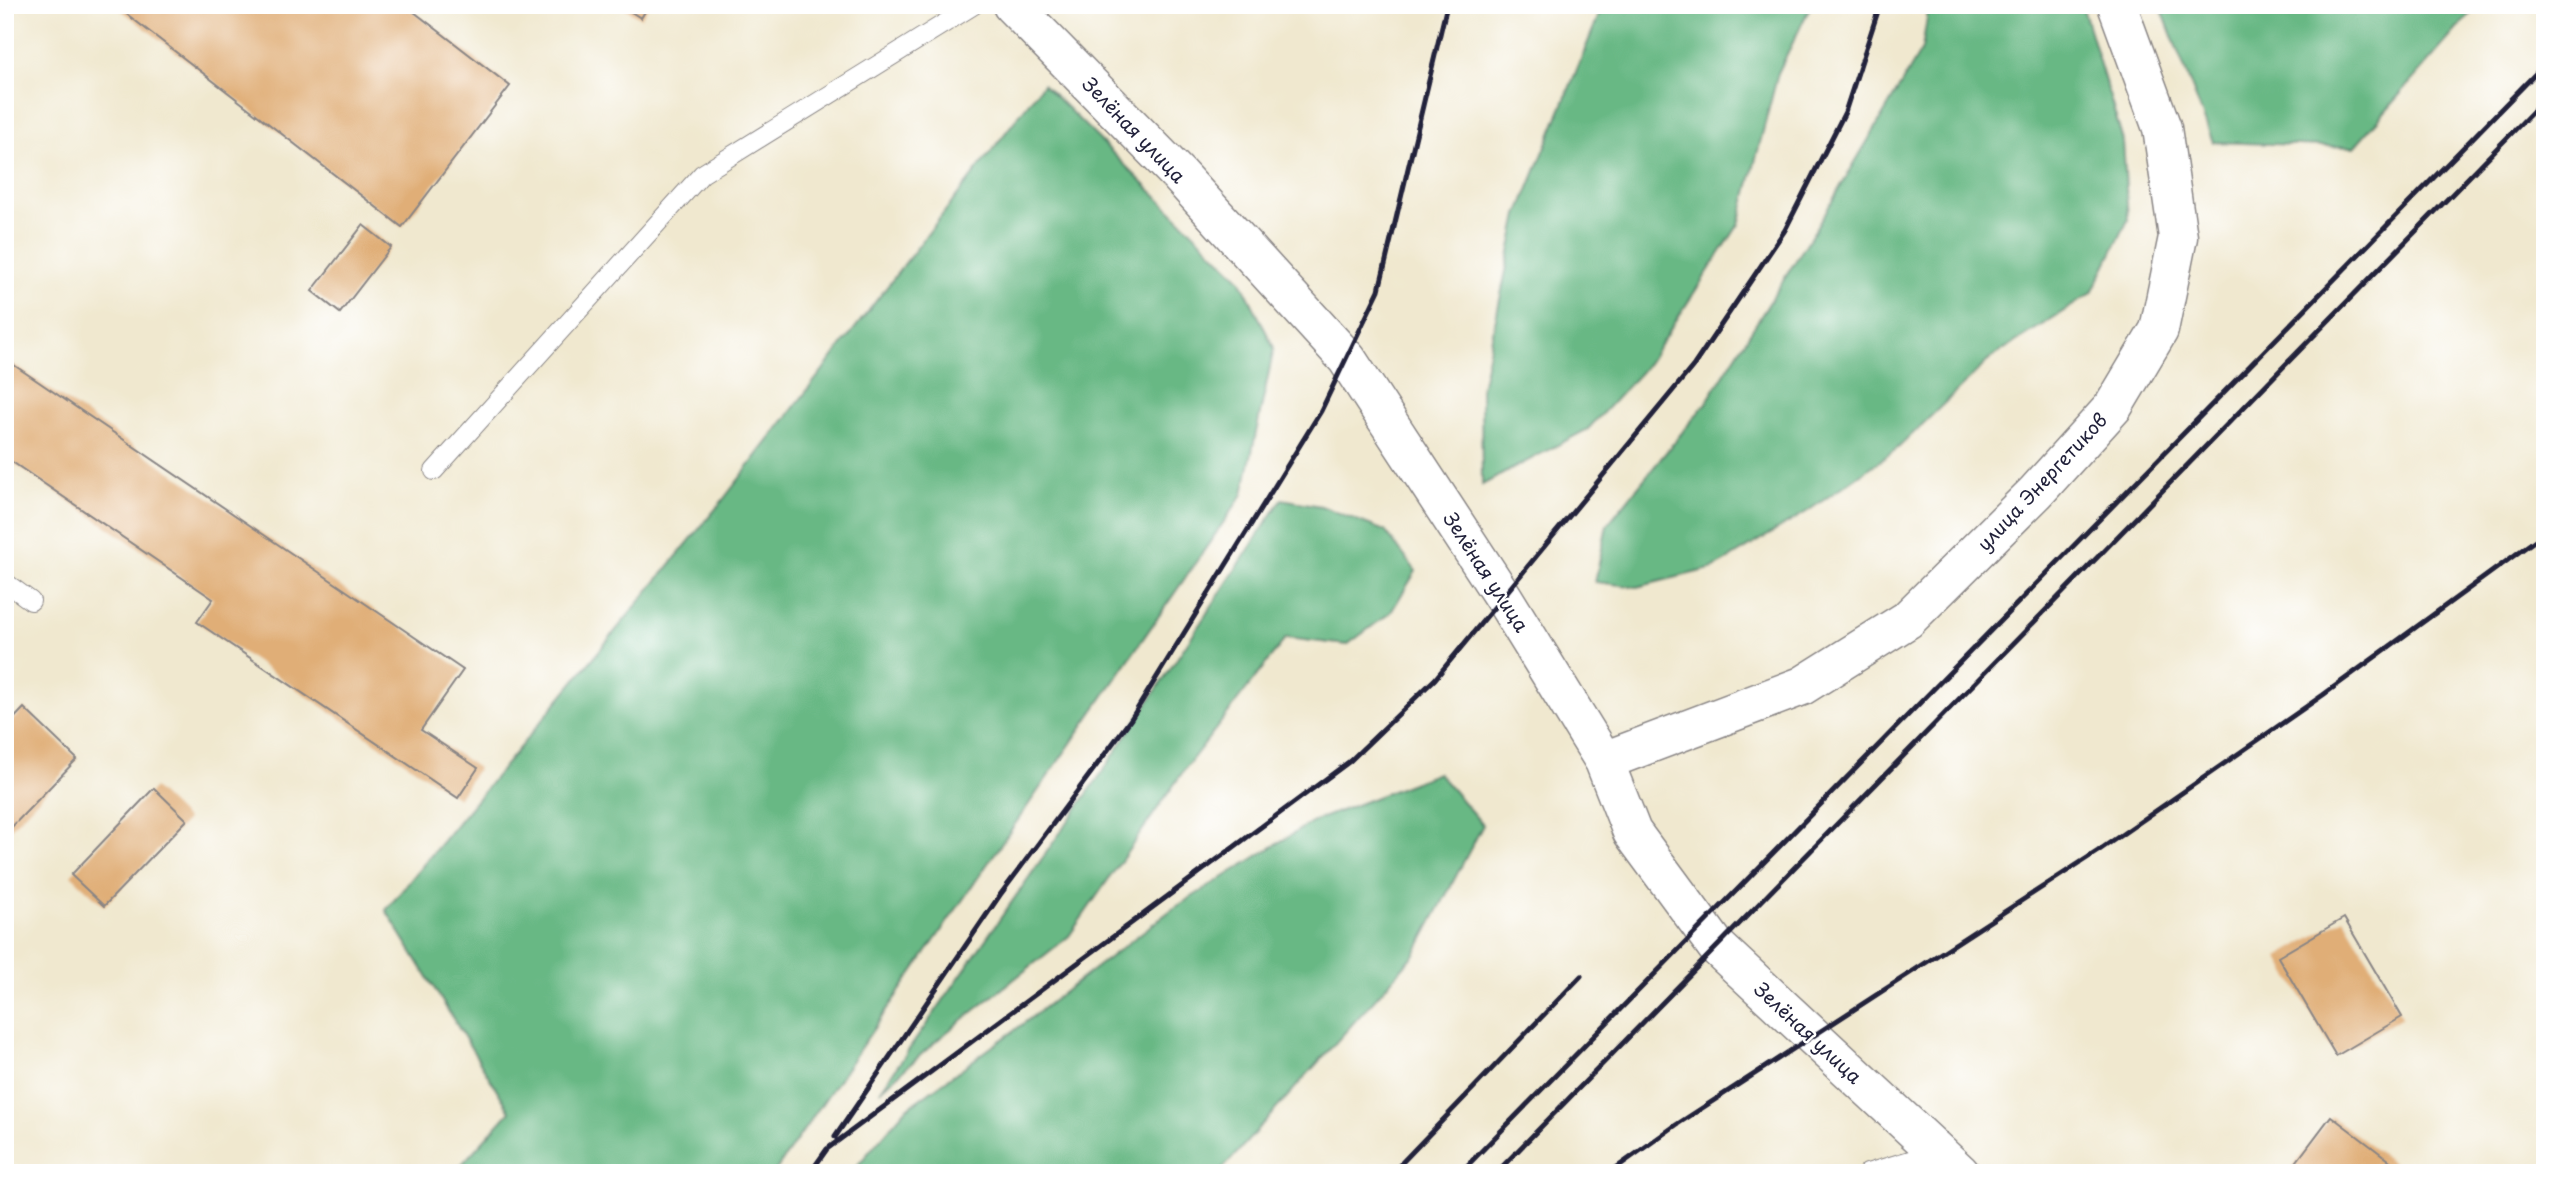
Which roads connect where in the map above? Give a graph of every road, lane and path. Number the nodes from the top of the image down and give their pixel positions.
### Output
1 (974, 5) edge
2 (1012, 5) edge
3 (2117, 5) edge
4 (434, 471) dead end
5 (5, 582) edge
6 (31, 601) dead end
7 (1604, 761) junction
8 (1948, 1163) edge
9 (1867, 1173) edge

1 - 4 lane
2 - 7 street, Зелёная улица
3 - 7 street, улица Энергетиков
5 - 6 lane
7 - 8 street, Зелёная улица
8 - 9 lane

